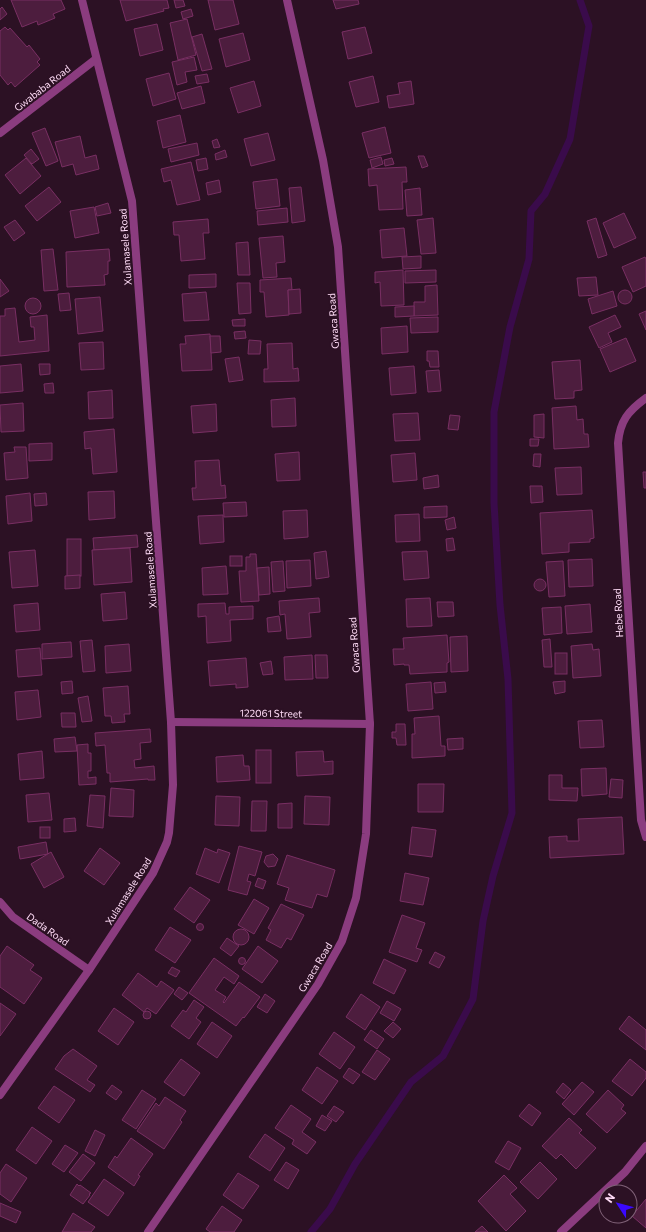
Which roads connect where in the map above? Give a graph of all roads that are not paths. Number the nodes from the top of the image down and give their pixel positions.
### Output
1 (82, 0) edge
2 (286, 0) edge
3 (96, 59) junction
4 (0, 133) edge
5 (646, 398) edge
6 (171, 722) junction
7 (370, 724) junction
8 (646, 837) edge
9 (0, 902) edge
10 (89, 970) junction
11 (0, 1094) edge
12 (646, 1146) edge
13 (148, 1232) edge
14 (561, 1232) edge

1 - 3 street, Xulamasele Road
2 - 7 street, Gwaca Road
3 - 4 street, Gwababa Road
3 - 6 street, Xulamasele Road
5 - 8 street, Hebe Road
6 - 7 street, 122061 Street
6 - 10 street, Xulamasele Road
7 - 13 street, Gwaca Road
9 - 10 street, Dada Road
10 - 11 street, Xulamasele Road
12 - 14 street

